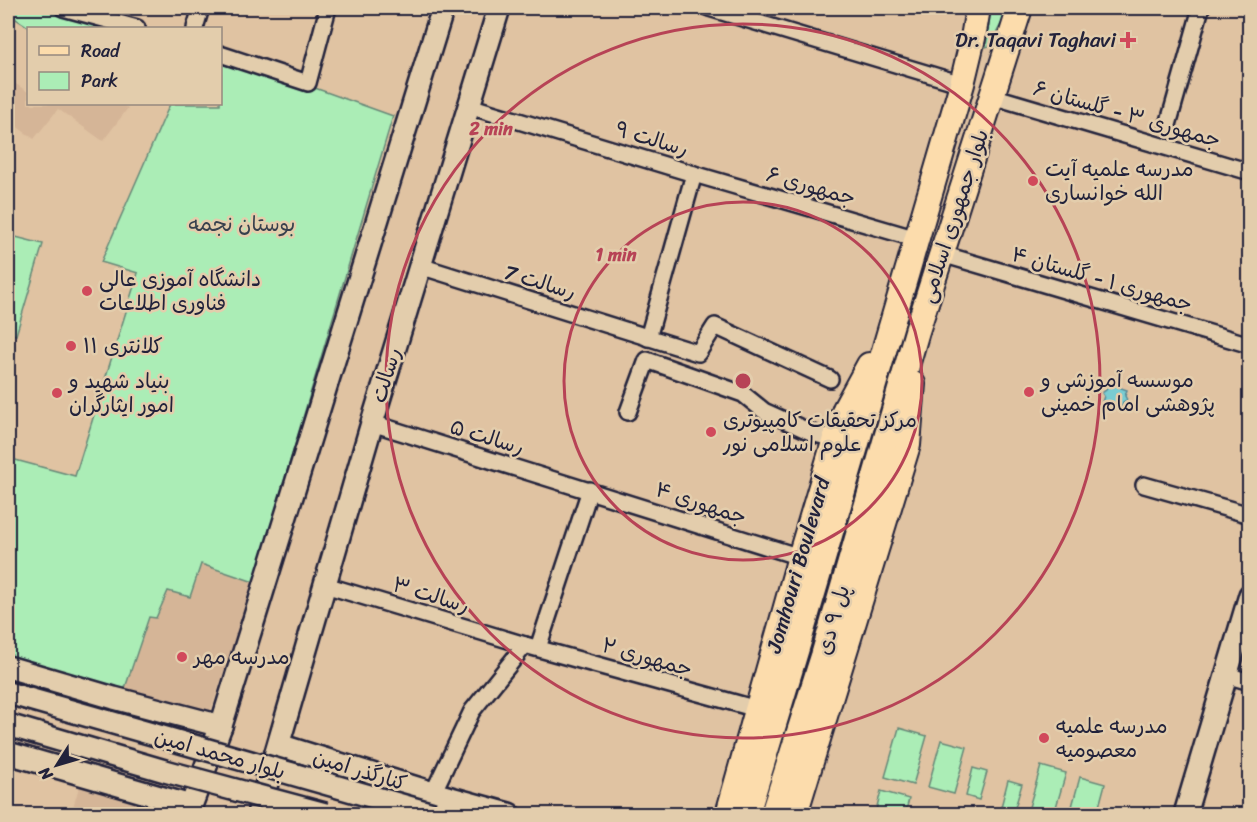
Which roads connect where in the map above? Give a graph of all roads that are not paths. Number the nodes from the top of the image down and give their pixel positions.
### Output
1 (68, 8) edge
2 (201, 8) edge
3 (328, 8) edge
4 (443, 8) edge
5 (499, 8) edge
6 (709, 8) edge
7 (978, 8) edge
8 (1020, 8) edge
9 (1028, 8) edge
10 (1201, 8) edge
11 (134, 27) edge
12 (195, 27) edge
13 (1014, 32) junction
14 (222, 55) edge
15 (962, 84) junction
16 (992, 96) junction
17 (469, 106) junction
18 (1168, 125) dead end
19 (1250, 172) edge
20 (694, 174) junction
21 (917, 239) junction
22 (942, 254) junction
23 (420, 266) junction
24 (891, 324) junction
25 (917, 332) junction
26 (648, 338) junction
27 (1250, 345) edge
28 (830, 379) dead end
29 (628, 412) dead end
30 (372, 423) junction
31 (890, 425) joint
32 (835, 439) junction
33 (1144, 485) dead end
34 (590, 490) junction
35 (1250, 515) edge
36 (800, 557) junction
37 (324, 585) junction
38 (1250, 595) edge
39 (532, 647) junction
40 (8, 667) edge
41 (1226, 675) junction
42 (1250, 682) edge
43 (8, 693) edge
44 (757, 709) junction
45 (8, 725) edge
46 (221, 726) junction
47 (279, 745) junction
48 (8, 753) edge
49 (434, 793) junction
50 (189, 810) edge
51 (258, 814) edge
52 (325, 814) edge
53 (433, 814) edge
54 (509, 814) edge
55 (728, 814) edge
56 (747, 814) edge
57 (773, 814) edge
58 (795, 814) edge
59 (1185, 814) edge

1 - 11 street
2 - 12 street
3 - 14 street
4 - 46 street
5 - 17 street, رسالت
6 - 15 street
7 - 15 main road, Jomhouri Boulevard
8 - 13 main road, بلوار جمهوری اسلامی
9 - 13 street
10 - 18 street
13 - 16 main road, بلوار جمهوری اسلامی
15 - 21 main road, Jomhouri Boulevard
16 - 19 street, جمهوری ۳ - گلستان ۶
16 - 22 main road, بلوار جمهوری اسلامی
17 - 20 street, رسالت ۹
17 - 23 street, رسالت
20 - 21 street, جمهوری ۶
20 - 26 street, رسالت ۹
21 - 24 main road, Jomhouri Boulevard
22 - 25 main road, بلوار جمهوری اسلامی
22 - 27 street, جمهوری ۱ - گلستان ۴
23 - 26 street, رسالت 7
23 - 30 street, رسالت
24 - 32 main road, Jomhouri Boulevard
24 - 56 main road, Jomhouri Boulevard
25 - 31 main road, بلوار جمهوری اسلامی
25 - 58 main road
26 - 28 street, رسالت 7
29 - 32 street
30 - 34 street, رسالت ۵
30 - 37 street, رسالت
31 - 57 main road, پل ۹ دی
32 - 36 main road, Jomhouri Boulevard
33 - 35 street
34 - 36 street, جمهوری ۴
34 - 39 street
36 - 44 main road, Jomhouri Boulevard
37 - 39 street, رسالت ۳
37 - 47 street, رسالت
38 - 41 street
39 - 44 street, جمهوری ۲
39 - 49 street
40 - 46 street
41 - 42 street
41 - 59 street
43 - 53 street, بلوار محمد امین, bridge
44 - 55 main road, Jomhouri Boulevard
45 - 52 street, بلوار محمد امین, bridge
46 - 50 street
47 - 49 street, کنارگذر امین
47 - 51 street, رسالت
48 - 50 street
49 - 54 street, کنارگذر امین

